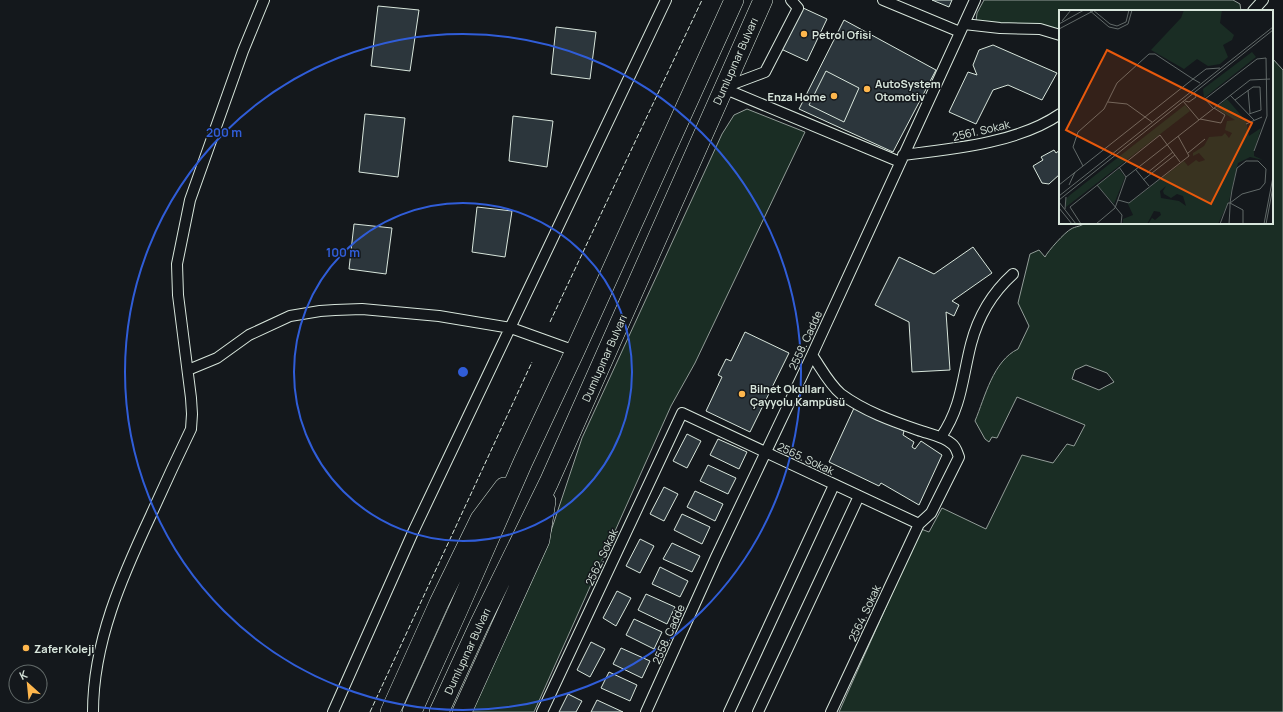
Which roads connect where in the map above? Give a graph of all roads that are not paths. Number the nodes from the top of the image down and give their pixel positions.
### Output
1 (264, 0) edge
2 (666, 0) edge
3 (734, 0) edge
4 (763, 0) edge
5 (791, 0) edge
6 (883, 0) edge
7 (975, 0) edge
8 (1262, 0) edge
9 (1254, 10) edge
10 (962, 28) junction
11 (1059, 35) edge
12 (723, 88) junction
13 (1059, 115) edge
14 (902, 158) junction
15 (1014, 274) dead end
16 (510, 328) junction
17 (575, 351) junction
18 (812, 355) junction
19 (188, 370) junction
20 (682, 413) joint
21 (941, 437) junction
22 (766, 452) junction
23 (523, 462) junction
24 (549, 482) junction
25 (834, 485) junction
26 (859, 496) junction
27 (919, 524) junction
28 (93, 712) edge
29 (332, 712) edge
30 (390, 712) edge
31 (412, 712) edge
32 (439, 712) edge
33 (462, 712) edge
34 (542, 712) edge
35 (646, 712) edge
36 (729, 712) edge
37 (758, 712) edge
38 (831, 712) edge

1 - 19 street
2 - 16 street
3 - 17 highway
4 - 12 highway, Dumlupınar Bulvarı
5 - 12 street
6 - 10 street
7 - 10 street, 2558. Cadde
8 - 9 street
10 - 11 street
10 - 14 street, 2558. Cadde
12 - 14 street
12 - 24 highway, Dumlupınar Bulvarı
13 - 14 street, 2561. Sokak
14 - 18 street, 2558. Cadde
15 - 21 street
16 - 17 street
16 - 19 street
16 - 29 street
17 - 23 highway
18 - 21 street, 2564. Sokak
18 - 22 street, 2558. Cadde
19 - 28 street
20 - 22 street, 2565. Sokak
20 - 34 street, 2562. Sokak
21 - 27 street, 2564. Sokak
22 - 25 street, 2565. Sokak
22 - 35 street, 2558. Cadde
23 - 30 highway
23 - 31 highway
24 - 32 highway, Dumlupınar Bulvarı
24 - 33 highway
25 - 26 street, 2565. Sokak
25 - 36 street
26 - 27 street, 2565. Sokak
26 - 37 street
27 - 38 street, 2564. Sokak

